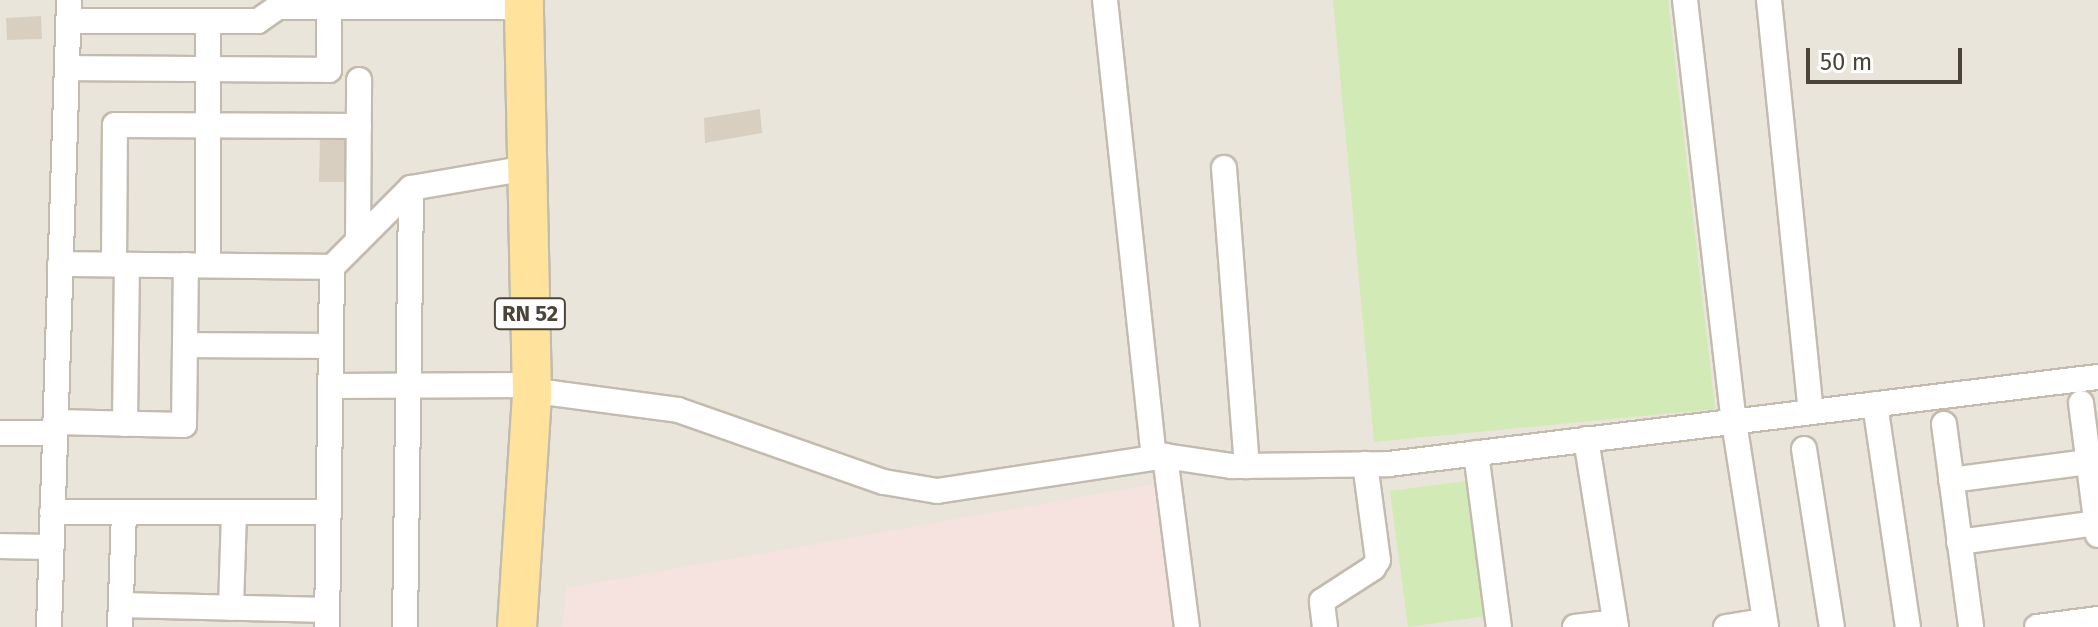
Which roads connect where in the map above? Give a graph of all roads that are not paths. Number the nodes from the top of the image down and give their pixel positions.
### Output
1 (1105, 0) edge
2 (1685, 0) edge
3 (1769, 0) edge
4 (532, 2) edge
5 (329, 7) junction
6 (69, 10) edge
7 (208, 21) junction
8 (67, 68) junction
9 (208, 69) junction
10 (359, 80) dead end
11 (208, 126) junction
12 (359, 126) junction
13 (528, 168) junction
14 (1224, 168) dead end
15 (411, 188) junction
16 (358, 241) junction
17 (60, 264) junction
18 (121, 264) junction
19 (197, 265) junction
20 (332, 267) junction
21 (185, 345) junction
22 (331, 346) junction
23 (2098, 377) edge
24 (330, 386) junction
25 (408, 386) junction
26 (538, 391) junction
27 (2081, 403) dead end
28 (1875, 404) junction
29 (1811, 412) junction
30 (1734, 422) junction
31 (125, 424) junction
32 (1944, 424) dead end
33 (55, 428) junction
34 (0, 433) edge
35 (1586, 439) junction
36 (1804, 449) dead end
37 (1476, 453) junction
38 (1159, 456) junction
39 (2088, 462) junction
40 (1365, 464) junction
41 (1247, 466) junction
42 (1951, 480) junction
43 (52, 512) junction
44 (124, 512) junction
45 (234, 512) junction
46 (328, 512) junction
47 (2097, 529) edge
48 (1959, 542) junction
49 (0, 546) edge
50 (51, 547) junction
51 (231, 608) junction
52 (121, 616) edge
53 (327, 618) edge
54 (2098, 619) edge
55 (1766, 624) edge
56 (1615, 625) edge
57 (49, 627) edge
58 (405, 627) edge
59 (517, 627) edge
60 (540, 627) edge
61 (1187, 627) edge
62 (1325, 627) edge
63 (1499, 627) edge
64 (1575, 627) edge
65 (1726, 627) edge
66 (1832, 627) edge
67 (1908, 627) edge
68 (1971, 627) edge
69 (2037, 627) edge

1 - 38 street
2 - 30 street
3 - 29 street
4 - 5 street
4 - 13 main road, RN 52
4 - 26 main road, RN 52
5 - 7 street
5 - 9 street
6 - 7 street
6 - 8 street
7 - 9 street
8 - 9 street
8 - 17 street
9 - 11 street
10 - 12 street
11 - 12 street
11 - 18 street
11 - 19 street
12 - 16 street
13 - 15 street
13 - 26 main road, RN 52
14 - 41 street
15 - 16 street
15 - 25 street
16 - 20 street
17 - 18 street
17 - 33 street
18 - 19 street
18 - 31 street
19 - 20 street
19 - 21 street
20 - 22 street
21 - 22 street
21 - 31 street
22 - 24 street
23 - 28 street
24 - 25 street
24 - 46 street
25 - 26 street
25 - 58 street
26 - 38 street
26 - 59 main road, RN 52
26 - 60 main road, RN 52
27 - 39 street
28 - 29 street
28 - 67 street
29 - 30 street
30 - 35 street
30 - 55 street
31 - 33 street
32 - 42 street
33 - 34 street
33 - 43 street
35 - 37 street
35 - 56 street
36 - 66 street
37 - 40 street
37 - 63 street
38 - 41 street
38 - 61 street
39 - 42 street
39 - 47 street
40 - 41 street
40 - 62 street
42 - 48 street
43 - 44 street
43 - 50 street
44 - 45 street
44 - 52 street
45 - 46 street
45 - 51 street
46 - 53 street
47 - 48 street
48 - 68 street
49 - 50 street
50 - 57 street
51 - 52 street
51 - 53 street
54 - 69 street
55 - 65 street
56 - 64 street

